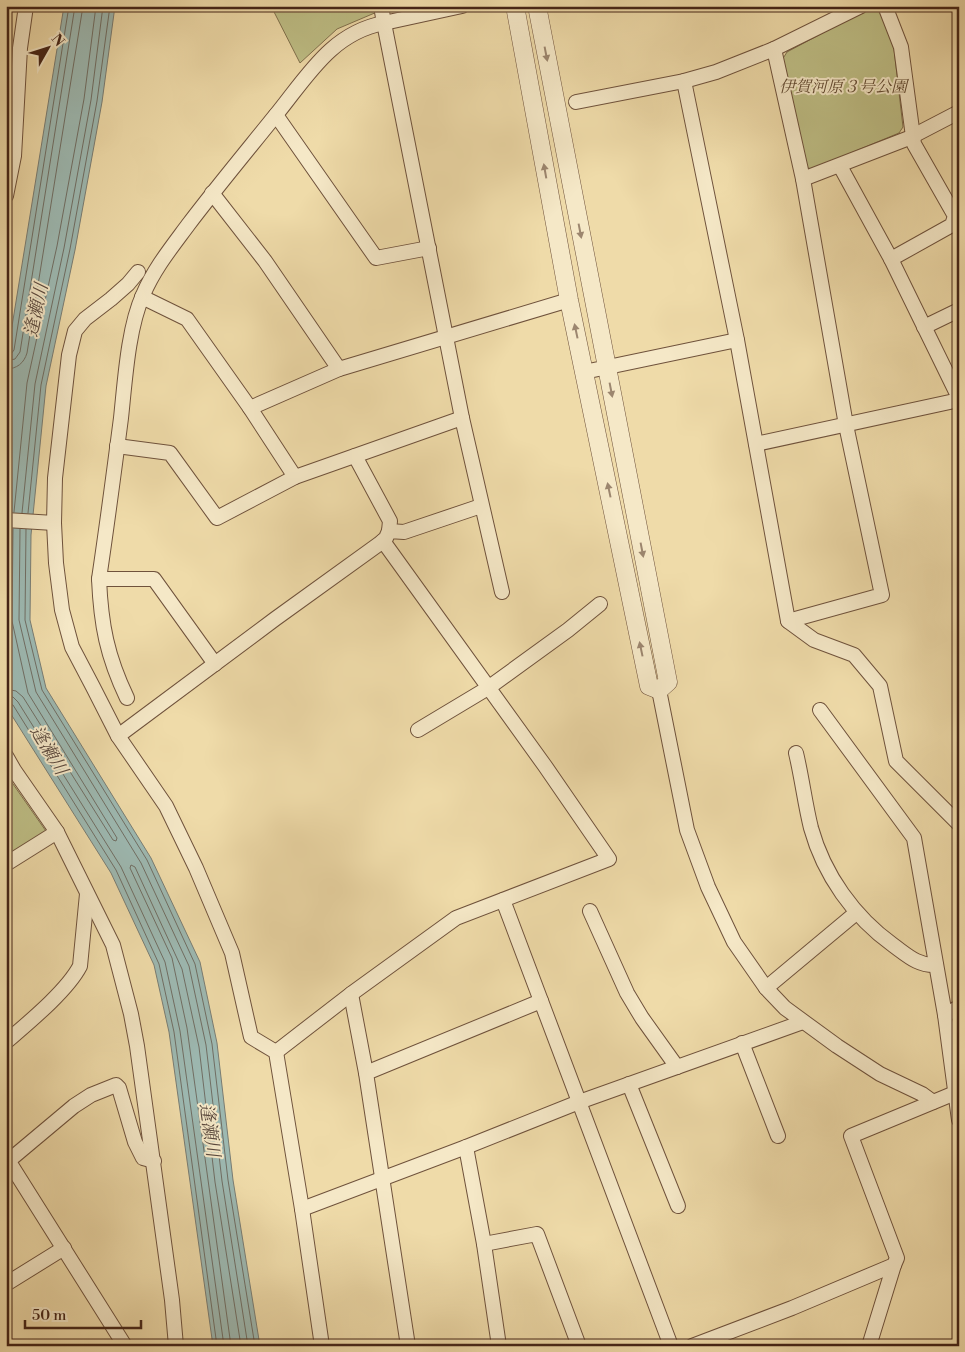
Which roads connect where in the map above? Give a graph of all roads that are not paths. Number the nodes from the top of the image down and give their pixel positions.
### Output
1 (26, 6) edge
2 (381, 6) edge
3 (462, 6) edge
4 (515, 6) edge
5 (537, 6) edge
6 (860, 6) edge
7 (885, 6) edge
8 (836, 12) edge
9 (384, 23) junction
10 (774, 49) junction
11 (684, 81) junction
12 (576, 102) dead end
13 (959, 112) edge
14 (276, 115) junction
15 (912, 136) junction
16 (10, 154) edge
17 (840, 166) junction
18 (803, 179) junction
19 (212, 192) junction
20 (6, 196) edge
21 (429, 248) junction
22 (891, 259) junction
23 (138, 272) dead end
24 (142, 297) junction
25 (569, 300) junction
26 (959, 310) edge
27 (924, 327) junction
28 (446, 335) junction
29 (737, 340) junction
30 (606, 368) junction
31 (338, 369) junction
32 (584, 372) junction
33 (959, 399) edge
34 (250, 408) junction
35 (462, 418) junction
36 (846, 425) junction
37 (756, 444) junction
38 (117, 446) junction
39 (355, 456) junction
40 (295, 477) junction
41 (481, 506) junction
42 (6, 520) edge
43 (54, 523) junction
44 (386, 536) junction
45 (99, 579) junction
46 (502, 592) dead end
47 (600, 604) dead end
48 (788, 621) junction
49 (215, 664) junction
50 (488, 688) junction
51 (659, 690) junction
52 (127, 698) dead end
53 (820, 710) dead end
54 (418, 730) dead end
55 (118, 736) junction
56 (796, 753) dead end
57 (6, 756) edge
58 (959, 824) edge
59 (57, 832) junction
60 (6, 864) edge
61 (87, 893) junction
62 (503, 900) junction
63 (590, 911) dead end
64 (856, 913) junction
65 (936, 965) junction
66 (766, 988) junction
67 (350, 994) junction
68 (541, 1001) junction
69 (959, 1007) edge
70 (945, 1015) junction
71 (803, 1022) junction
72 (6, 1042) edge
73 (742, 1044) junction
74 (276, 1052) junction
75 (677, 1067) junction
76 (366, 1073) junction
77 (629, 1084) junction
78 (955, 1093) junction
79 (579, 1102) junction
80 (933, 1102) junction
81 (959, 1120) edge
82 (778, 1136) dead end
83 (466, 1147) junction
84 (7, 1160) edge
85 (154, 1161) junction
86 (383, 1179) junction
87 (678, 1206) dead end
88 (302, 1209) junction
89 (484, 1244) junction
90 (64, 1248) junction
91 (894, 1265) junction
92 (6, 1284) edge
93 (125, 1346) edge
94 (176, 1346) edge
95 (322, 1346) edge
96 (408, 1346) edge
97 (500, 1346) edge
98 (579, 1346) edge
99 (671, 1346) edge
100 (692, 1346) edge
101 (870, 1346) edge

1 - 16 street
2 - 9 street
3 - 9 street
25 -> 4 street
5 -> 30 street
6 - 8 street
7 - 15 street
8 - 10 street
9 - 14 street
9 - 21 street
10 - 11 street
10 - 18 street
11 - 12 street
11 - 29 street
13 - 15 street
14 - 19 street
14 - 21 street
15 - 17 street
15 - 22 street
16 - 20 street
17 - 18 street
17 - 22 street
18 - 36 street
19 - 24 street
19 - 31 street
21 - 28 street
22 - 27 street
23 - 43 street
24 - 34 street
24 - 38 street
25 - 28 street
32 -> 25 street
26 - 27 street
27 - 33 street
28 - 31 street
28 - 35 street
29 - 30 street
29 - 37 street
30 - 32 street
30 -> 51 street
31 - 34 street
51 -> 32 street
33 - 36 street
34 - 40 street
35 - 39 street
35 - 41 street
36 - 37 street
36 - 48 street
37 - 48 street
38 - 40 street
38 - 45 street
39 - 40 street
39 - 44 street
41 - 44 street
41 - 46 street
42 - 43 street
43 - 55 street
44 - 49 street
44 - 50 street
45 - 49 street
45 - 52 street
47 - 50 street
48 - 58 street
49 - 55 street
50 - 54 street
50 - 62 street
51 - 66 street
53 - 65 street
55 - 74 street
56 - 64 street
57 - 59 street
59 - 60 street
59 - 61 street
61 - 72 street
61 - 85 street
62 - 67 street
62 - 68 street
63 - 75 street
64 - 65 street
64 - 66 street
65 - 70 street
66 - 71 street
67 - 74 street
67 - 76 street
68 - 76 street
68 - 79 street
69 - 70 street
70 - 78 street
71 - 73 street
71 - 80 street
73 - 75 street
73 - 82 street
74 - 88 street
75 - 77 street
76 - 86 street
77 - 79 street
77 - 87 street
78 - 80 street
78 - 81 street
79 - 83 street
79 - 99 street
80 - 91 street
83 - 86 street
83 - 89 street
84 - 85 street
84 - 90 street
85 - 94 street
86 - 88 street
86 - 96 street
88 - 95 street
89 - 97 street
89 - 98 street
90 - 92 street
90 - 93 street
91 - 100 street
91 - 101 street

